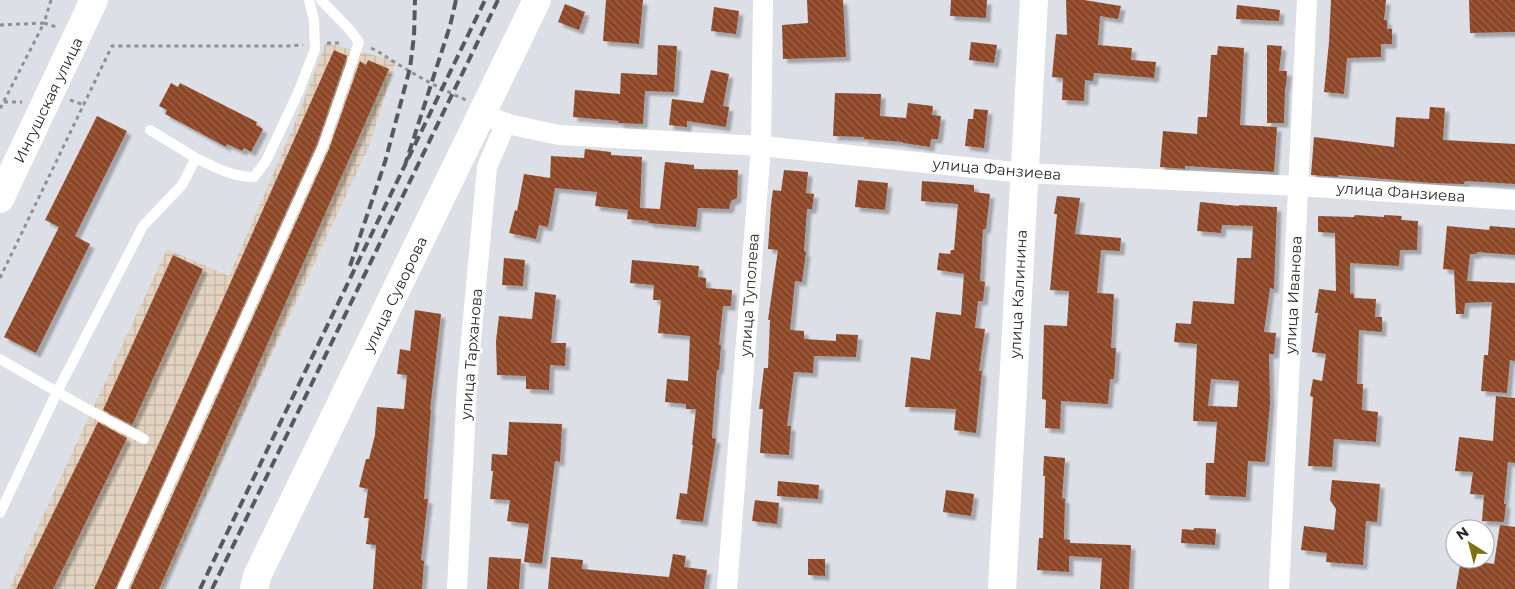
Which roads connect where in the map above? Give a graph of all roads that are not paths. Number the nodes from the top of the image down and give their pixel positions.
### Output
1 (94, 0) edge
2 (309, 0) edge
3 (321, 0) edge
4 (537, 0) edge
5 (763, 0) edge
6 (1034, 0) edge
7 (1307, 0) edge
8 (486, 113) junction
9 (150, 130) dead end
10 (761, 146) junction
11 (196, 158) junction
12 (1024, 173) junction
13 (1298, 186) junction
14 (0, 200) edge
15 (1515, 200) edge
16 (0, 360) edge
17 (57, 392) junction
18 (144, 439) dead end
19 (0, 513) edge
20 (122, 589) edge
21 (254, 589) edge
22 (457, 589) edge
23 (727, 589) edge
24 (1002, 589) edge
25 (1279, 589) edge

1 - 14 street, Ингушская улица
2 - 11 lane
3 - 20 lane
4 - 8 street, улица Суворова
5 - 10 street, улица Туполева
6 - 12 street, улица Калинина
7 - 13 street, улица Иванова
8 - 10 street, улица Фанзиева
8 - 21 street, улица Суворова
8 - 22 street, улица Тарханова
9 - 11 lane
10 - 12 street, улица Фанзиева
10 - 23 street, улица Туполева
11 - 17 lane
12 - 13 street, улица Фанзиева
12 - 24 street, улица Калинина
13 - 15 street, улица Фанзиева
13 - 25 street, улица Иванова
16 - 17 lane
17 - 18 lane
17 - 19 lane

